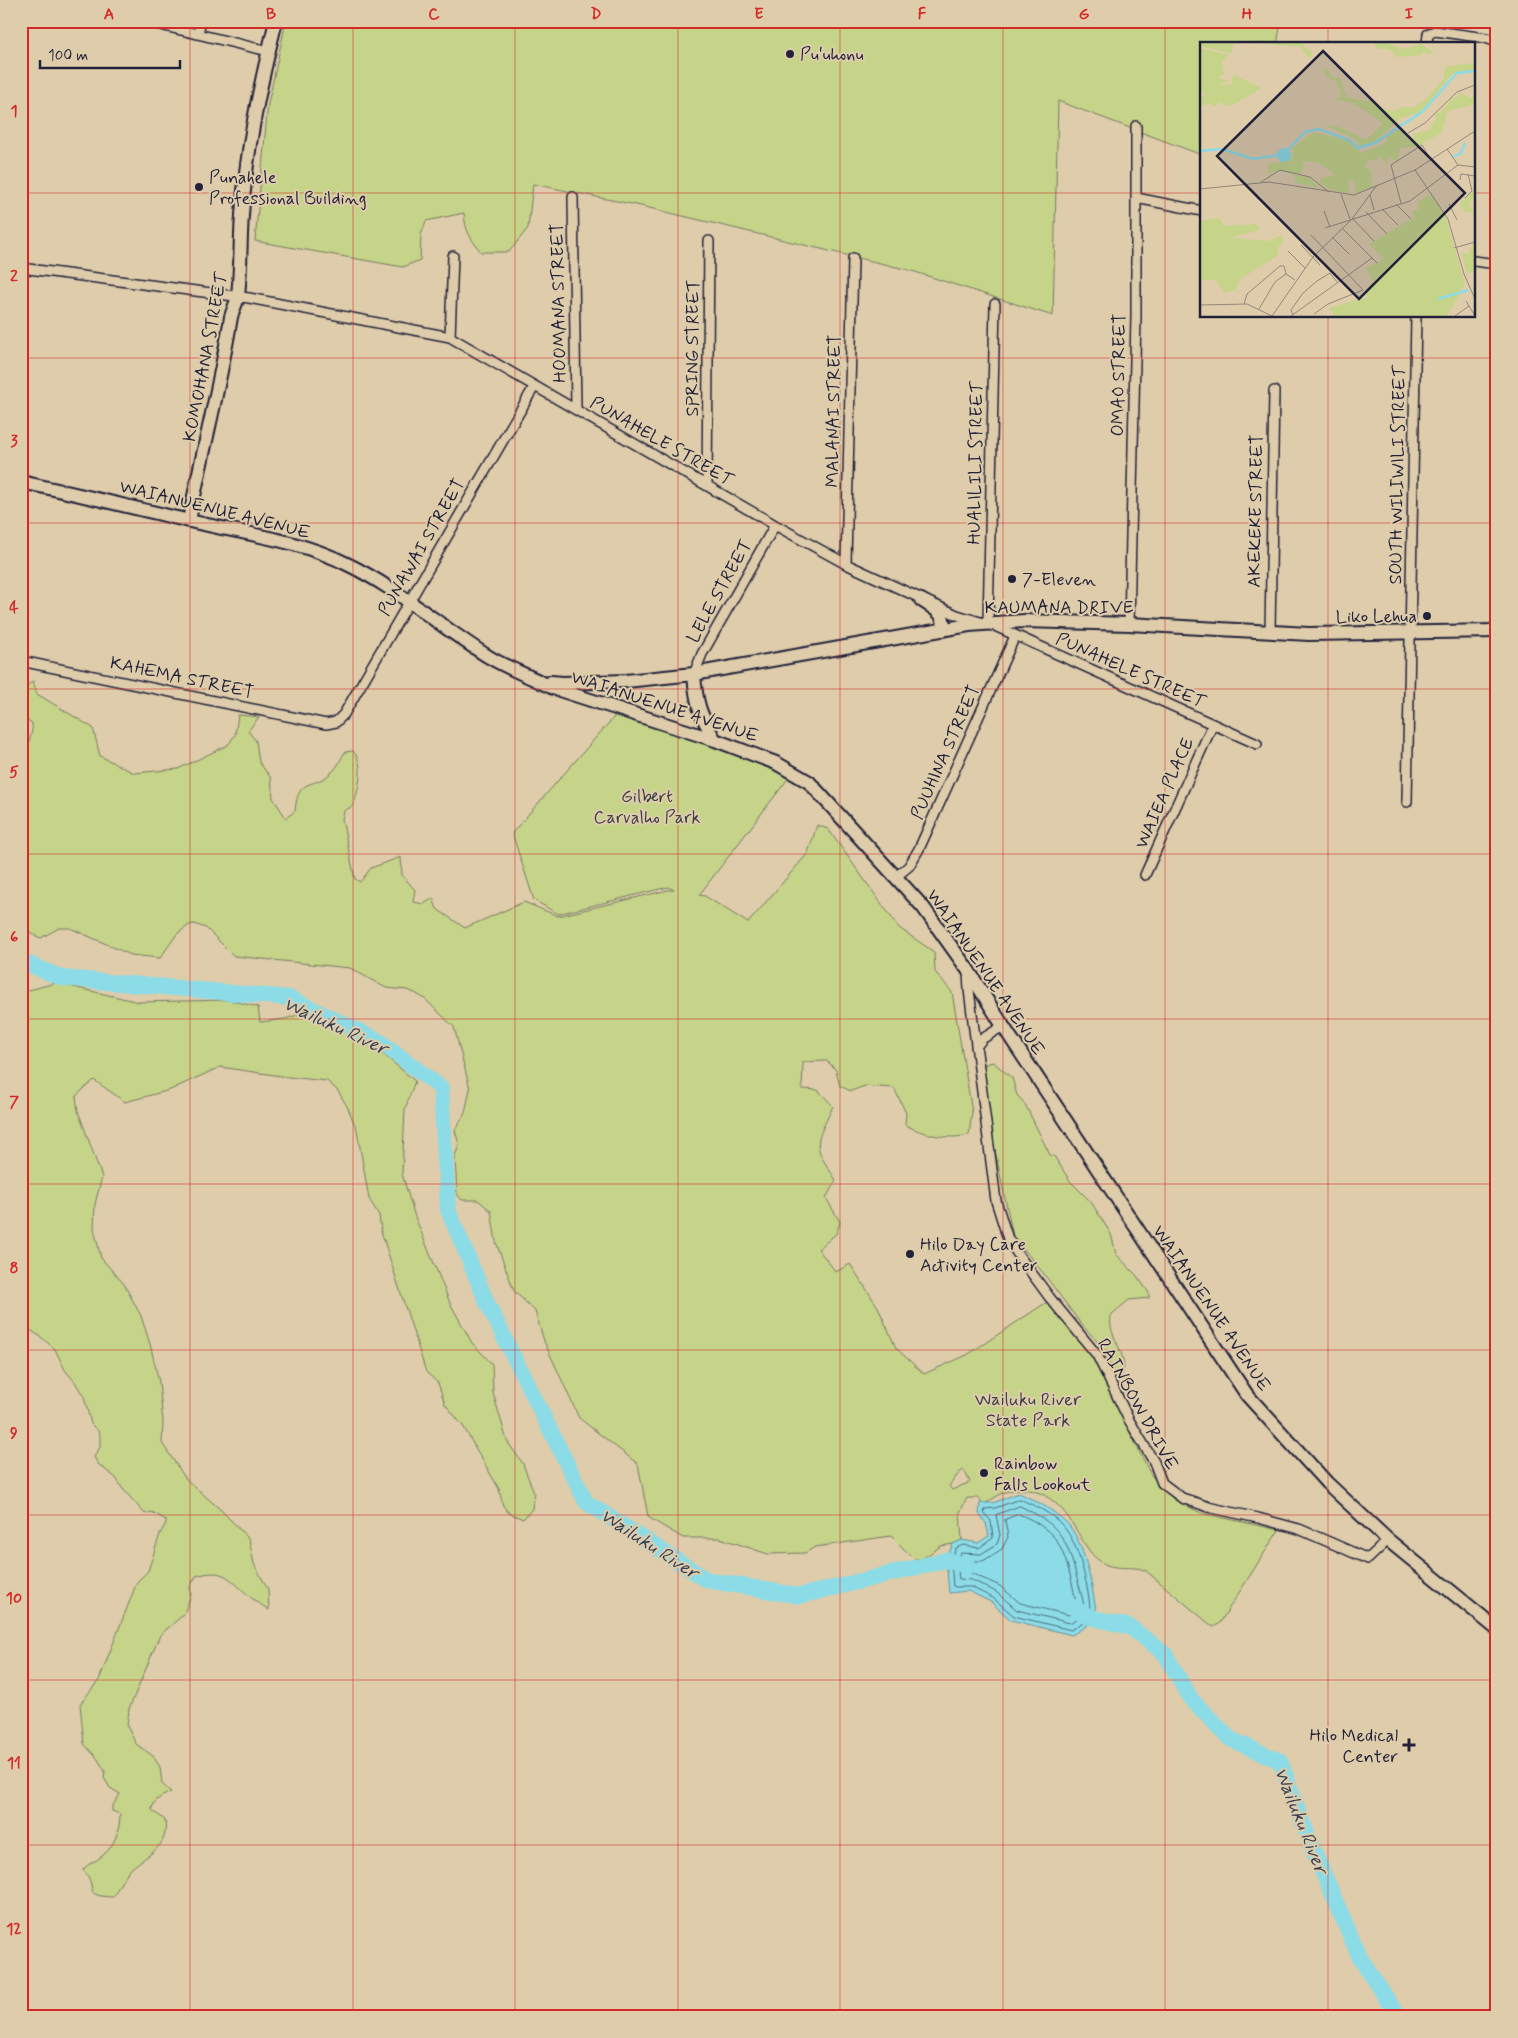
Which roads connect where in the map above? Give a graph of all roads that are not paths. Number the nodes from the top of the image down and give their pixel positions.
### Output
1 (201, 21) edge
2 (276, 21) edge
3 (152, 24) dead end
4 (198, 34) junction
5 (1428, 39) edge
6 (1497, 42) edge
7 (268, 50) junction
8 (1136, 126) dead end
9 (573, 197) dead end
10 (1136, 198) junction
11 (1200, 211) edge
12 (709, 241) dead end
13 (454, 256) dead end
14 (853, 258) dead end
15 (1476, 261) edge
16 (1497, 264) edge
17 (21, 268) edge
18 (238, 298) junction
19 (995, 304) dead end
20 (1416, 318) edge
21 (450, 337) junction
22 (534, 387) junction
23 (1274, 391) dead end
24 (576, 409) junction
25 (21, 482) edge
26 (707, 485) junction
27 (189, 521) junction
28 (775, 525) junction
29 (846, 564) junction
30 (921, 600) junction
31 (409, 601) junction
32 (988, 623) junction
33 (1129, 624) junction
34 (943, 630) junction
35 (1497, 631) edge
36 (1270, 632) junction
37 (1411, 633) junction
38 (1016, 636) junction
39 (21, 661) edge
40 (694, 674) junction
41 (536, 679) junction
42 (336, 722) joint
43 (1213, 724) junction
44 (714, 740) junction
45 (1257, 744) dead end
46 (1406, 802) dead end
47 (1145, 875) dead end
48 (897, 876) junction
49 (968, 970) junction
50 (1003, 1026) junction
51 (976, 1047) junction
52 (1388, 1540) junction
53 (1497, 1629) edge

1 - 4 street
2 - 7 street, KOMOHANA STREET
3 - 4 street
4 - 7 street
5 - 6 street
7 - 18 street, KOMOHANA STREET
8 - 10 street, OMAO STREET
9 - 24 street, HOOMANA STREET
10 - 11 street
10 - 33 street, OMAO STREET
12 - 26 street, SPRING STREET
13 - 21 street
14 - 29 street, MALANAI STREET
15 - 16 street
17 - 18 street, PUNAHELE STREET
18 - 21 street, PUNAHELE STREET
18 - 27 street, KOMOHANA STREET
19 - 32 street, HUALILILI STREET
20 - 37 street, SOUTH WILIWILI STREET
21 - 22 street, PUNAHELE STREET
22 - 24 street, PUNAHELE STREET
22 - 31 street, PUNAWAI STREET
23 - 36 street, AKEKEKE STREET
24 - 26 street, PUNAHELE STREET
25 - 27 street, WAIANUENUE AVENUE
26 - 28 street, PUNAHELE STREET
27 - 31 street, WAIANUENUE AVENUE
28 - 29 street, PUNAHELE STREET
28 - 40 street, LELE STREET
29 - 30 street, PUNAHELE STREET
30 - 32 street, PUNAHELE STREET
30 - 34 street
31 - 41 street, WAIANUENUE AVENUE
31 - 42 street, PUNAWAI STREET
32 - 33 street, KAUMANA DRIVE
32 - 34 street, KAUMANA DRIVE
32 - 38 street, PUNAHELE STREET
33 - 36 street, KAUMANA DRIVE
34 - 40 street, KAUMANA DRIVE
35 - 37 street, KAUMANA DRIVE
36 - 37 street, KAUMANA DRIVE
37 - 46 street, SOUTH WILIWILI STREET
38 - 43 street, PUNAHELE STREET
38 - 48 street, PUUHINA STREET
39 - 42 street, KAHEMA STREET
40 - 41 street, KAUMANA DRIVE
40 - 44 street
41 - 44 street, WAIANUENUE AVENUE
43 - 45 street, PUNAHELE STREET
43 - 47 street, WAIEA PLACE
44 - 48 street, WAIANUENUE AVENUE
48 - 49 street, WAIANUENUE AVENUE
49 - 50 street, WAIANUENUE AVENUE
49 - 51 street, RAINBOW DRIVE
50 - 51 street
50 - 52 street, WAIANUENUE AVENUE
51 - 52 street, RAINBOW DRIVE
52 - 53 street, WAIANUENUE AVENUE

